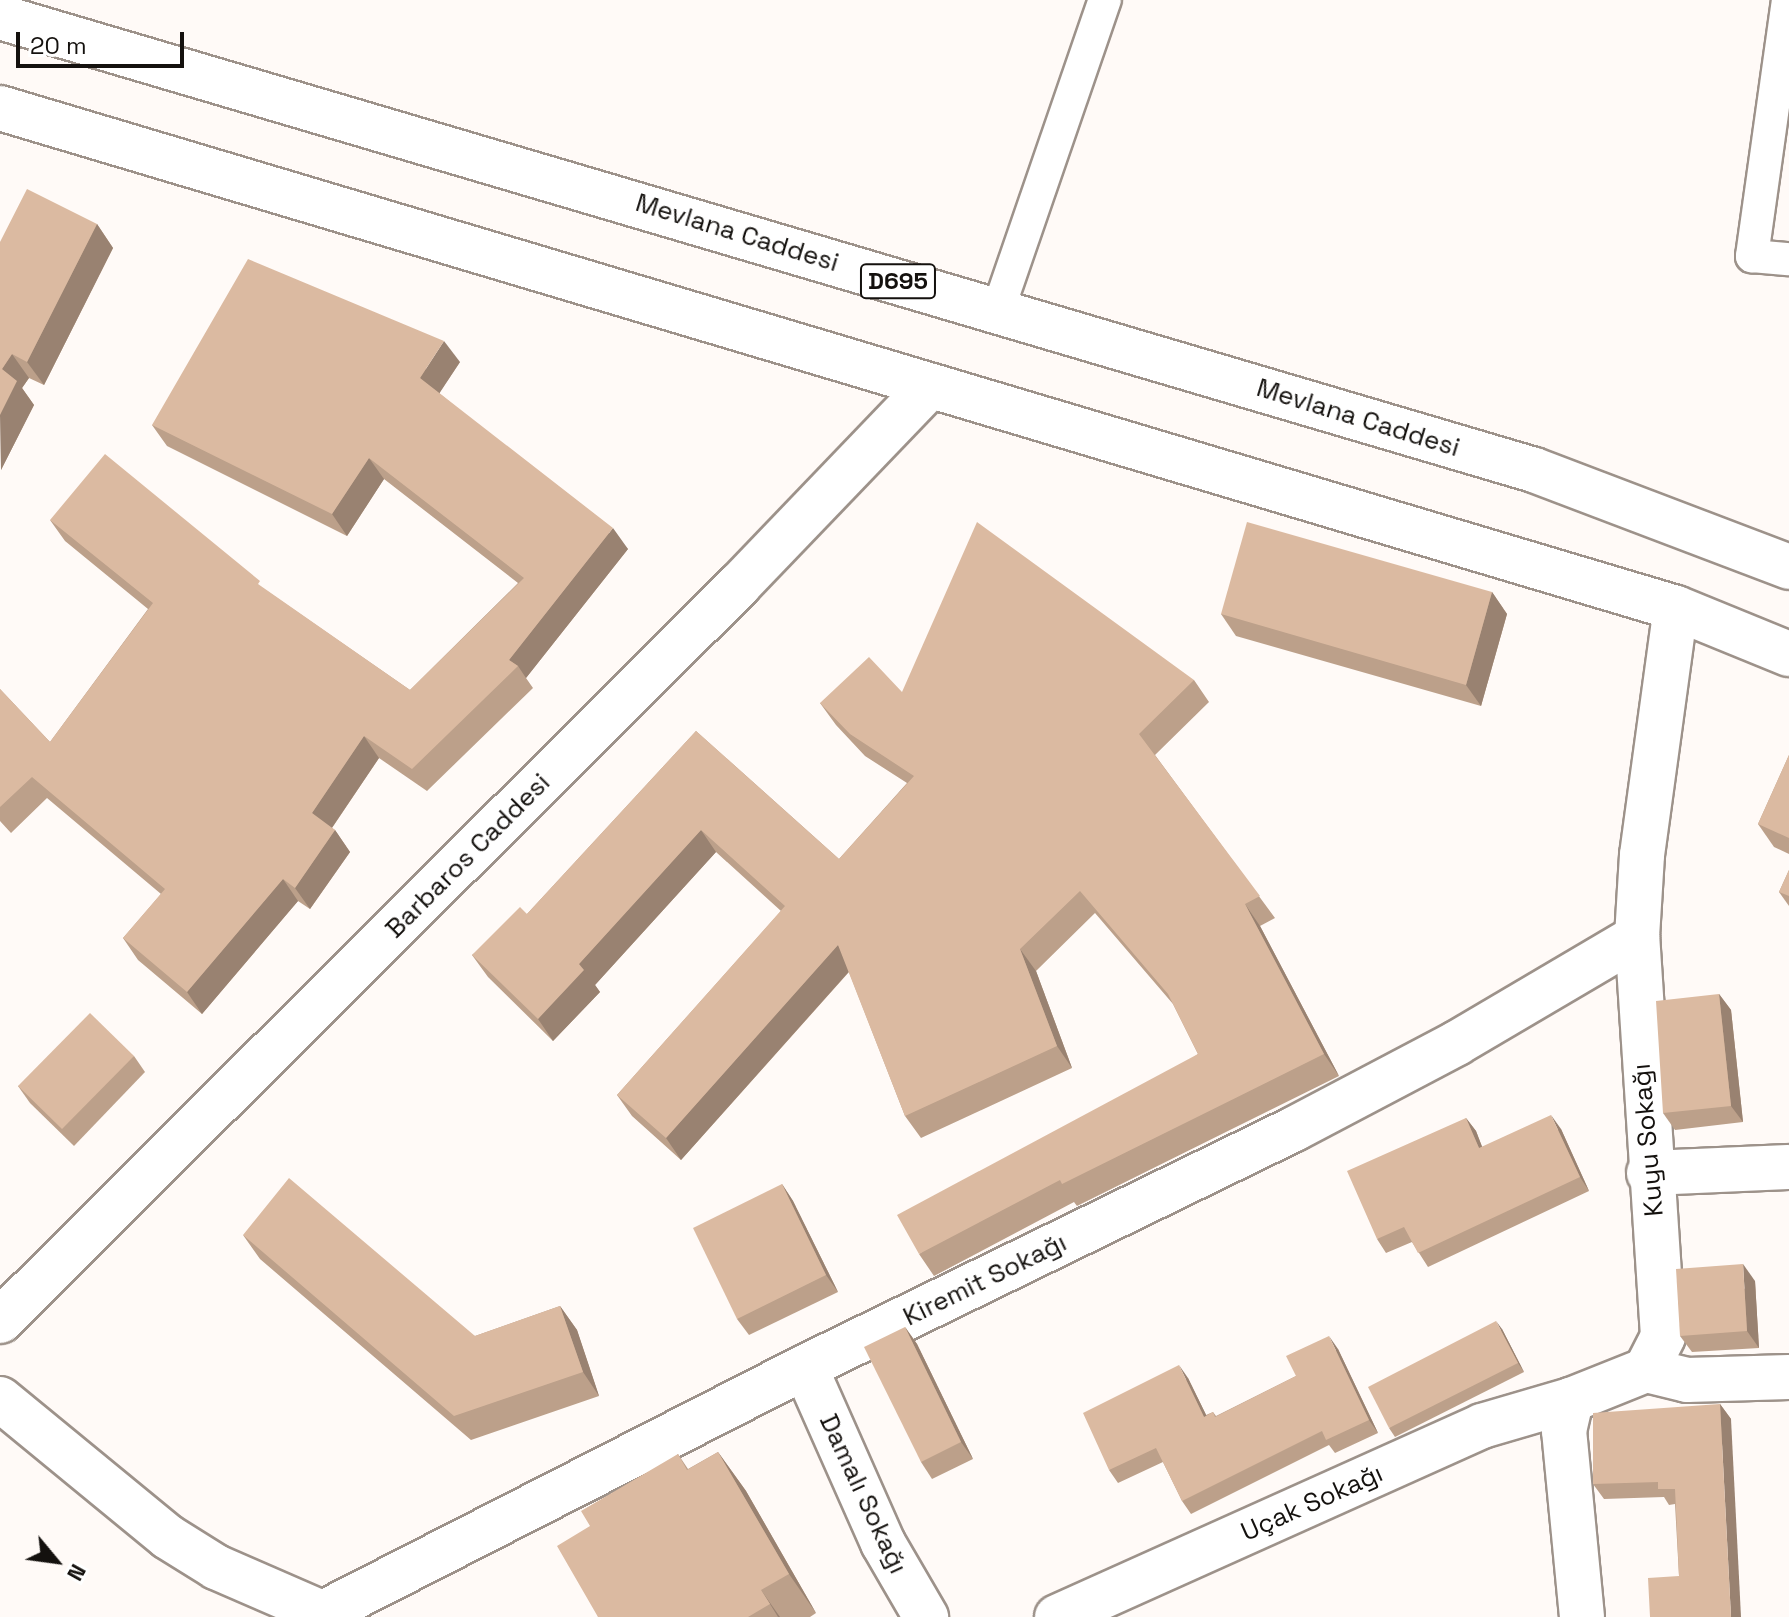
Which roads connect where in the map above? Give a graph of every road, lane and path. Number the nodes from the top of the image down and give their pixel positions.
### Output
1 (1105, 0) edge
2 (1788, 0) edge
3 (0, 17) edge
4 (0, 108) edge
5 (1789, 259) edge
6 (998, 310) junction
7 (930, 386) junction
8 (1788, 565) edge
9 (1676, 608) junction
10 (1789, 654) edge
11 (1637, 937) junction
12 (1789, 1167) edge
13 (1649, 1173) junction
14 (0, 1321) edge
15 (805, 1367) junction
16 (1646, 1370) junction
17 (1789, 1377) edge
18 (0, 1399) edge
19 (1571, 1400) junction
20 (329, 1614) edge
21 (926, 1617) edge
22 (1057, 1617) edge
23 (1582, 1617) edge

1 - 6 lane
2 - 5 lane
3 - 6 street, Mevlana Caddesi / D695
4 - 7 street
6 - 8 street, Mevlana Caddesi / D695
7 - 9 street
7 - 14 street, Barbaros Caddesi
9 - 10 street
9 - 11 street, Kuyu Sokağı
11 - 13 street, Kuyu Sokağı
11 - 15 street, Kiremit Sokağı
12 - 13 street
13 - 16 street, Kuyu Sokağı
15 - 20 street, Kiremit Sokağı
15 - 21 street, Damalı Sokağı
16 - 17 street
16 - 19 street
18 - 20 street
19 - 22 street, Uçak Sokağı
19 - 23 street

